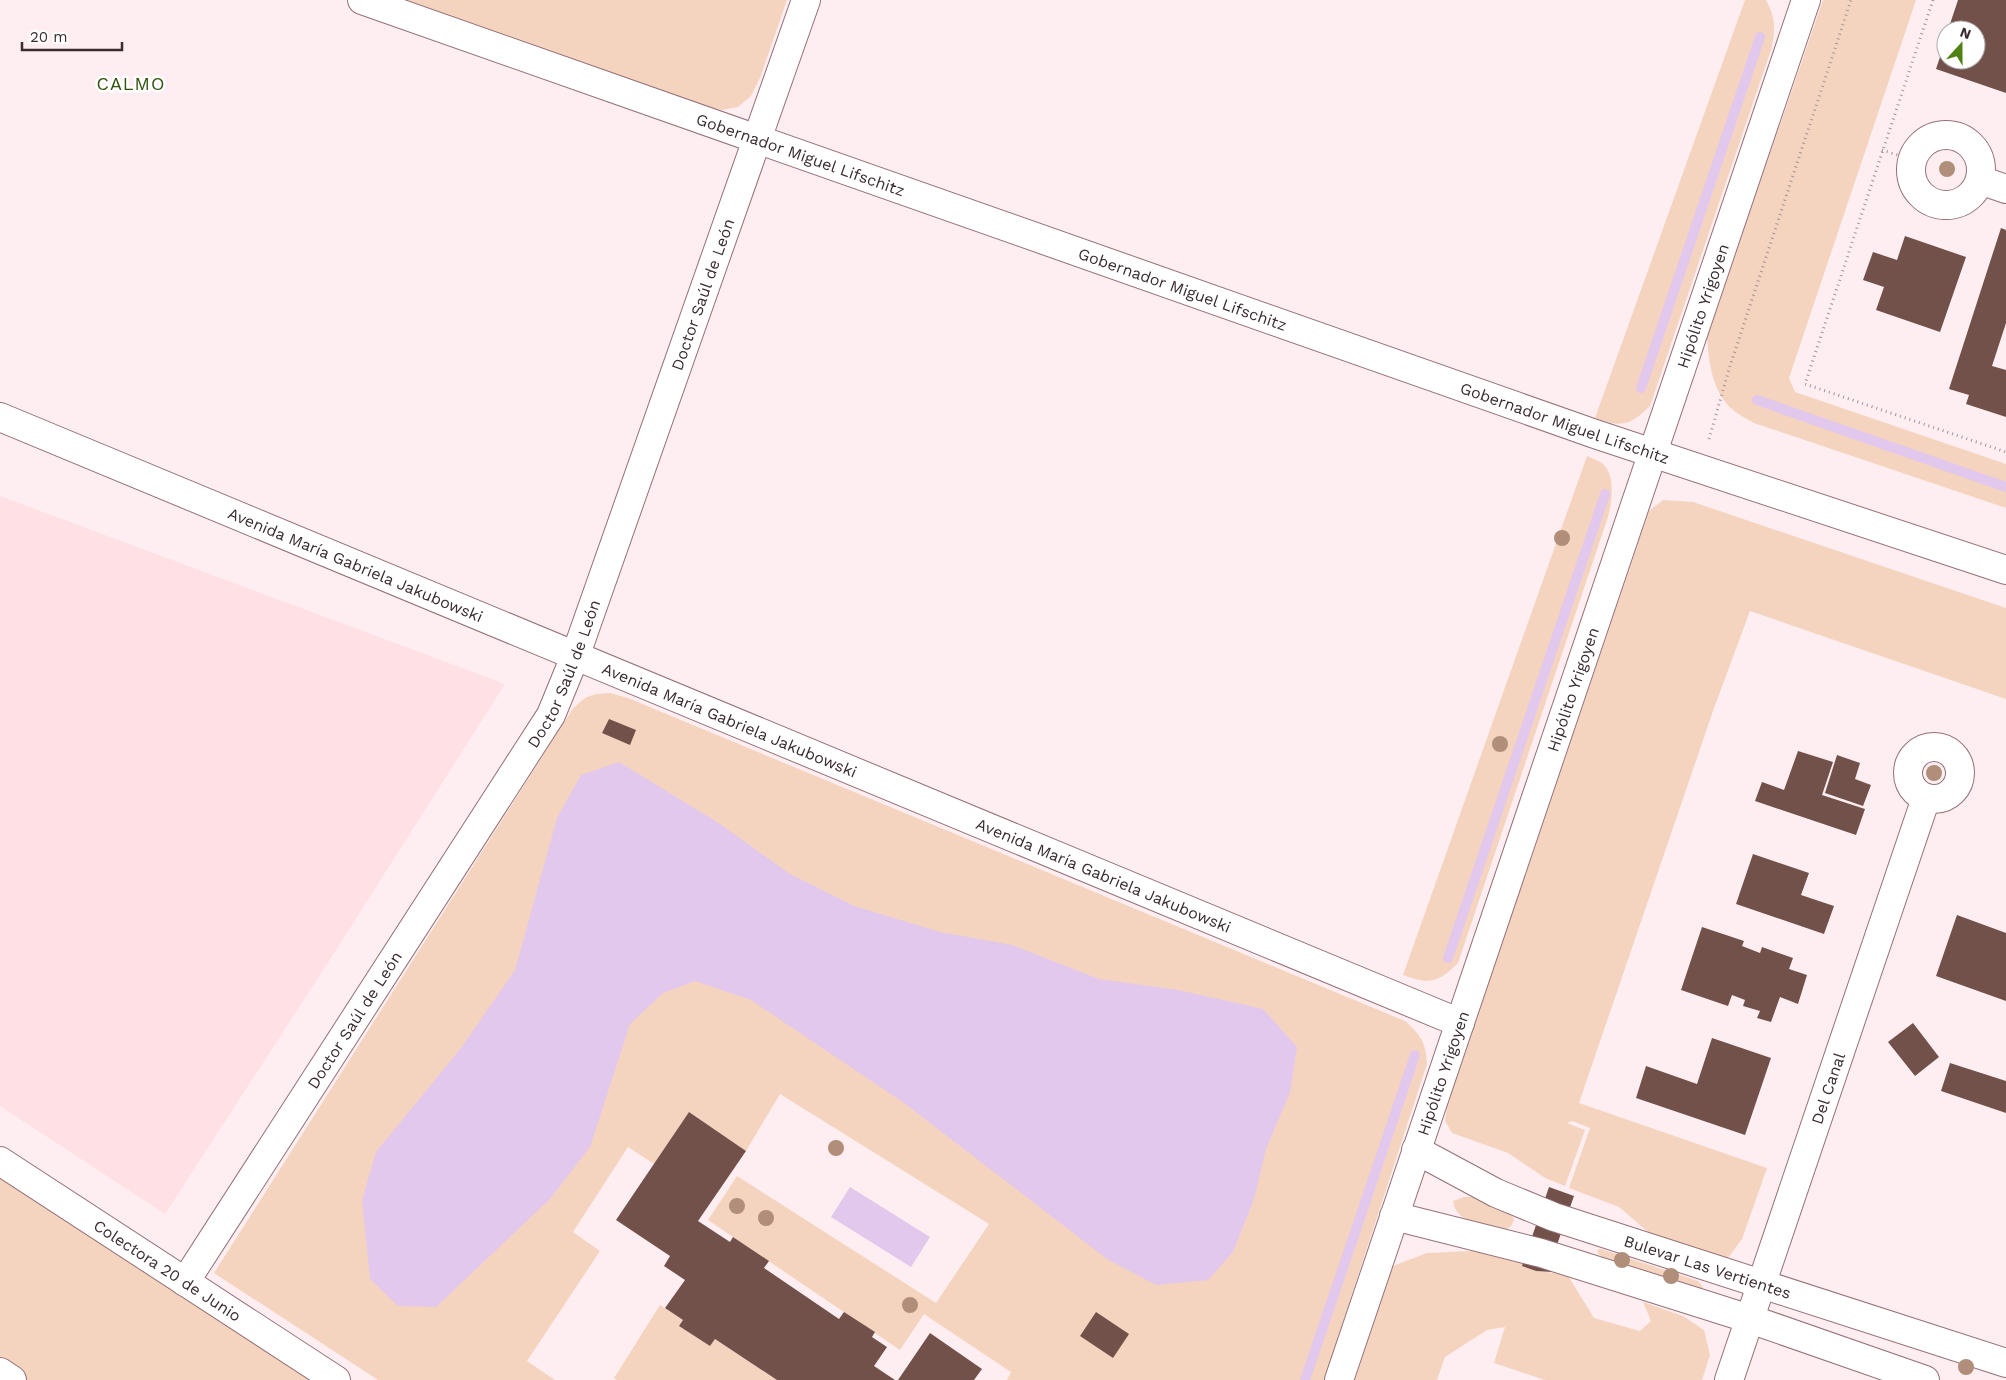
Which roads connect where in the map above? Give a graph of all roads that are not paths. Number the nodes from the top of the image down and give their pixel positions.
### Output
1 (362, 0) edge
2 (806, 0) edge
3 (1806, 0) edge
4 (757, 139) junction
5 (1980, 180) junction
6 (2006, 189) edge
7 (0, 416) edge
8 (1653, 452) junction
9 (2006, 570) edge
10 (576, 654) junction
11 (1926, 798) dead end
12 (1460, 1022) junction
13 (1416, 1150) junction
14 (0, 1161) edge
15 (1394, 1216) junction
16 (185, 1282) junction
17 (1761, 1285) junction
18 (1750, 1319) junction
19 (2006, 1363) edge
20 (0, 1372) edge
21 (12, 1380) edge
22 (336, 1380) edge
23 (1339, 1380) edge
24 (1729, 1380) edge
25 (1926, 1380) edge

1 - 4 main road, Gobernador Miguel Lifschitz
2 - 4 main road, Doctor Saúl de León
3 - 8 main road, Hipólito Yrigoyen
4 - 8 main road, Gobernador Miguel Lifschitz
4 - 10 main road, Doctor Saúl de León
5 - 5 main road
5 - 6 main road
7 - 10 main road, Avenida María Gabriela Jakubowski
8 - 9 main road, Gobernador Miguel Lifschitz
8 - 12 main road, Hipólito Yrigoyen
10 - 12 main road, Avenida María Gabriela Jakubowski
10 - 16 main road, Doctor Saúl de León
11 - 17 main road, Del Canal
12 - 13 main road, Hipólito Yrigoyen
13 - 15 main road, Hipólito Yrigoyen
13 - 17 main road, Bulevar Las Vertientes
14 - 16 main road, Colectora 20 de Junio
15 - 18 main road
15 - 23 main road, Hipólito Yrigoyen
16 - 22 main road, Colectora 20 de Junio
17 - 18 main road, Del Canal
17 - 19 main road, Bulevar Las Vertientes
18 - 24 main road, Del Canal
18 - 25 main road
20 - 21 main road

